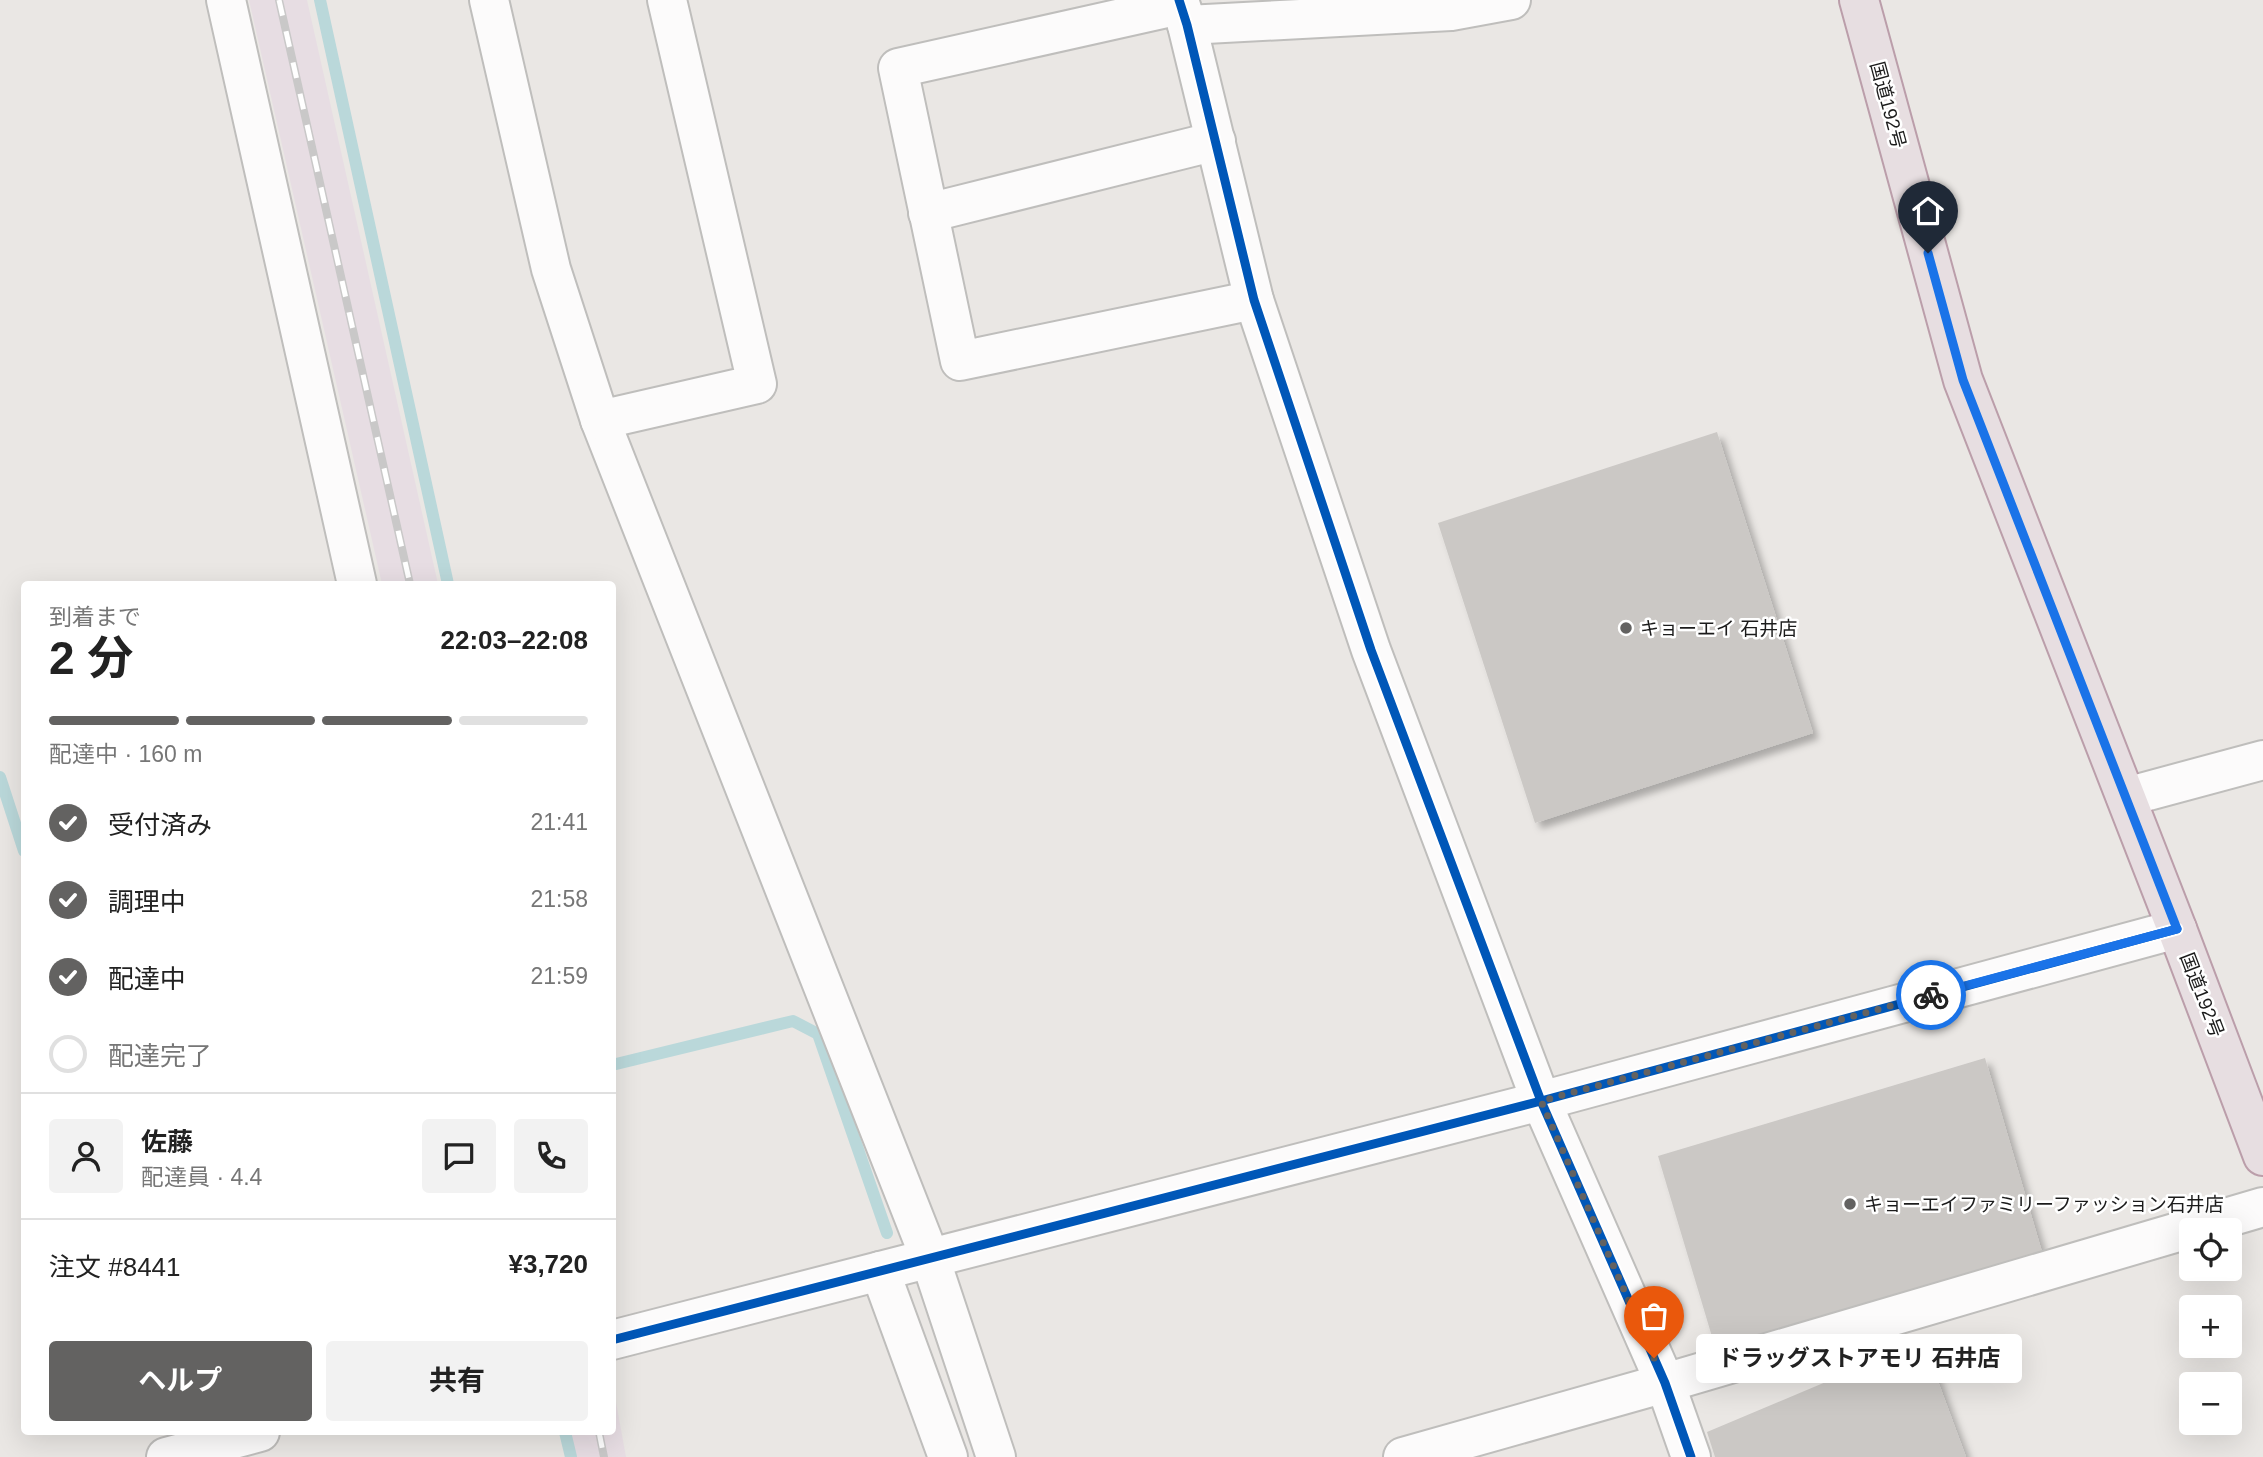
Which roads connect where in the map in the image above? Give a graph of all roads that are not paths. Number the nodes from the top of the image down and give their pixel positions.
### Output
1 (226, 0) edge
2 (489, 0) edge
3 (667, 0) edge
4 (1511, 0) edge
5 (1859, 0) edge
6 (1182, 10) edge
7 (1216, 141) junction
8 (928, 212) junction
9 (1254, 300) junction
10 (600, 420) junction
11 (356, 581) edge
12 (2263, 760) edge
13 (2126, 797) junction
14 (2177, 929) junction
15 (1541, 1101) junction
16 (2263, 1156) edge
17 (2263, 1207) edge
18 (930, 1258) junction
19 (880, 1271) junction
20 (616, 1339) edge
21 (1665, 1383) junction
22 (252, 1441) edge
23 (166, 1457) edge
24 (948, 1457) edge
25 (996, 1457) edge
26 (1403, 1457) edge
27 (1691, 1457) edge

1 - 11 street
2 - 10 street
3 - 10 street
4 - 6 street
5 - 13 highway, 国道192号
6 - 7 street
6 - 8 street
7 - 8 street
7 - 9 street
8 - 9 street
9 - 15 street
10 - 18 street
12 - 13 street
13 - 14 highway, 国道192号
14 - 15 street
14 - 16 highway, 国道192号
15 - 18 street
15 - 21 street
17 - 21 street
18 - 19 street
18 - 25 street
19 - 20 street
19 - 24 street
21 - 26 street
21 - 27 street
22 - 23 street

